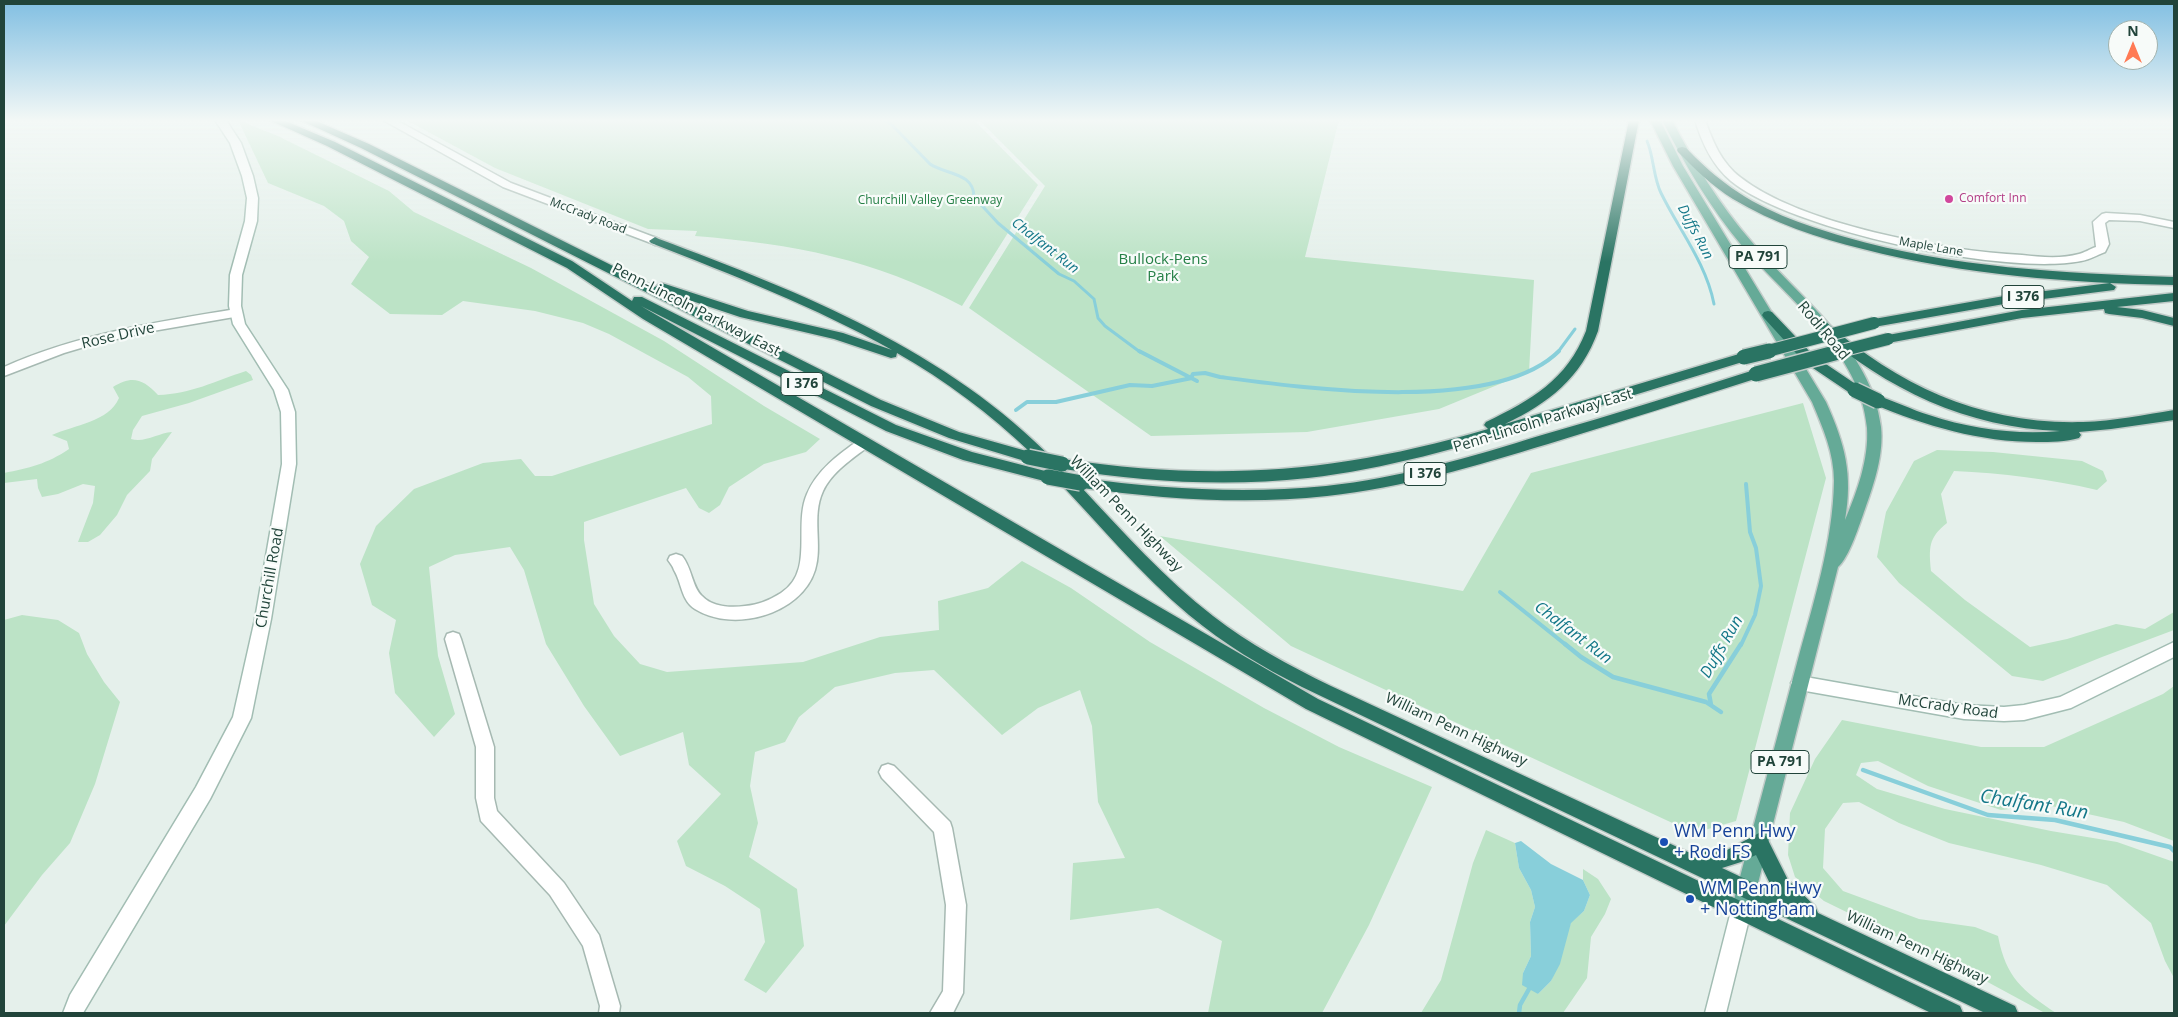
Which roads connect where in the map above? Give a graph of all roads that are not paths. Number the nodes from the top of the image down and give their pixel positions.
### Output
1 (244, 167) edge
2 (377, 167) edge
3 (408, 167) edge
4 (475, 167) edge
5 (1625, 167) edge
6 (1679, 167) edge
7 (1693, 167) edge
8 (1701, 167) edge
9 (1723, 167) edge
10 (2174, 225) edge
11 (655, 241) joint
12 (568, 264) junction
13 (2174, 282) edge
14 (639, 284) junction
15 (2174, 297) edge
16 (2068, 308) junction
17 (236, 313) junction
18 (1768, 315) junction
19 (2174, 322) edge
20 (1822, 326) junction
21 (4, 372) edge
22 (954, 383) junction
23 (2174, 415) edge
24 (2174, 423) edge
25 (864, 443) junction
26 (1445, 447) junction
27 (676, 560) dead end
28 (1829, 572) junction
29 (453, 639) dead end
30 (2174, 649) edge
31 (1800, 683) junction
32 (888, 772) dead end
33 (1759, 842) junction
34 (1682, 859) junction
35 (1747, 890) junction
36 (1740, 912) junction
37 (1824, 926) junction
38 (73, 1013) edge
39 (609, 1013) edge
40 (941, 1013) edge
41 (1716, 1013) edge
42 (1953, 1013) edge
43 (2008, 1013) edge

1 - 17 street, Churchill Road
2 - 12 highway, Penn-Lincoln Parkway East / I 376
3 - 14 highway, Penn-Lincoln Parkway East / I 376
4 - 11 street, McCrady Road
5 - 26 highway
6 - 18 main road, Rodi Road / PA 791
7 - 20 main road, Rodi Road / PA 791
8 - 13 highway
9 - 10 street, Maple Lane
11 - 22 highway
12 - 16 highway, Penn-Lincoln Parkway East / I 376, bridge
12 - 25 highway
13 - 26 highway, Penn-Lincoln Parkway East / I 376, bridge
14 - 22 highway
14 - 26 highway, Penn-Lincoln Parkway East / I 376, bridge
15 - 16 highway, Penn-Lincoln Parkway East / I 376
16 - 19 highway
17 - 21 street, Rose Drive
17 - 38 street, Churchill Road
18 - 24 highway, bridge
18 - 28 main road, Rodi Road / PA 791
20 - 23 highway
20 - 28 main road, Rodi Road / PA 791
22 - 34 highway, William Penn Highway
25 - 27 street
25 - 36 highway
28 - 31 main road, Rodi Road / PA 791
29 - 39 street
30 - 31 street, McCrady Road
31 - 33 main road, Rodi Road / PA 791
32 - 40 street
33 - 34 highway
33 - 35 main road, Rodi Road / PA 791
33 - 37 highway
34 - 35 highway, William Penn Highway
35 - 36 main road, Rodi Road / PA 791
35 - 37 highway, William Penn Highway
36 - 41 street
36 - 42 highway
37 - 43 highway, William Penn Highway

